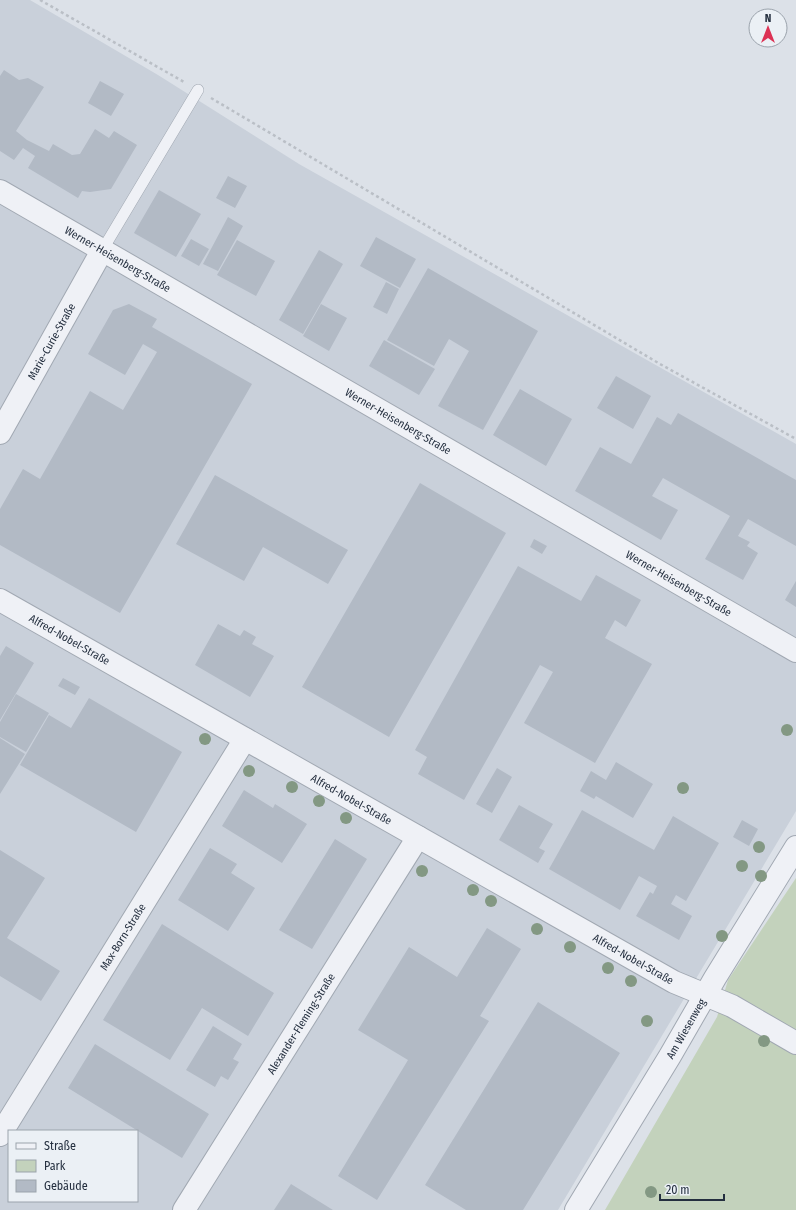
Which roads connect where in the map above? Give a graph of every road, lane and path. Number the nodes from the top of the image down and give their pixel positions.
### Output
1 (40, 0) edge
2 (198, 90) junction
3 (0, 191) edge
4 (103, 249) junction
5 (0, 433) edge
6 (796, 438) edge
7 (0, 600) edge
8 (796, 651) edge
9 (245, 739) junction
10 (418, 837) junction
11 (796, 847) edge
12 (704, 996) junction
13 (796, 1043) edge
14 (0, 1135) edge
15 (184, 1210) edge
16 (576, 1210) edge

1 - 2 path
2 - 4 lane
2 - 6 path
3 - 4 street, Werner-Heisenberg-Straße
4 - 5 street, Marie-Curie-Straße
4 - 8 street, Werner-Heisenberg-Straße
7 - 9 street, Alfred-Nobel-Straße
9 - 10 street, Alfred-Nobel-Straße
9 - 14 street, Max-Born-Straße
10 - 12 street, Alfred-Nobel-Straße
10 - 15 street, Alexander-Fleming-Straße
11 - 12 street, Am Wiesenweg
12 - 13 street, Alfred-Nobel-Straße
12 - 16 street, Am Wiesenweg

